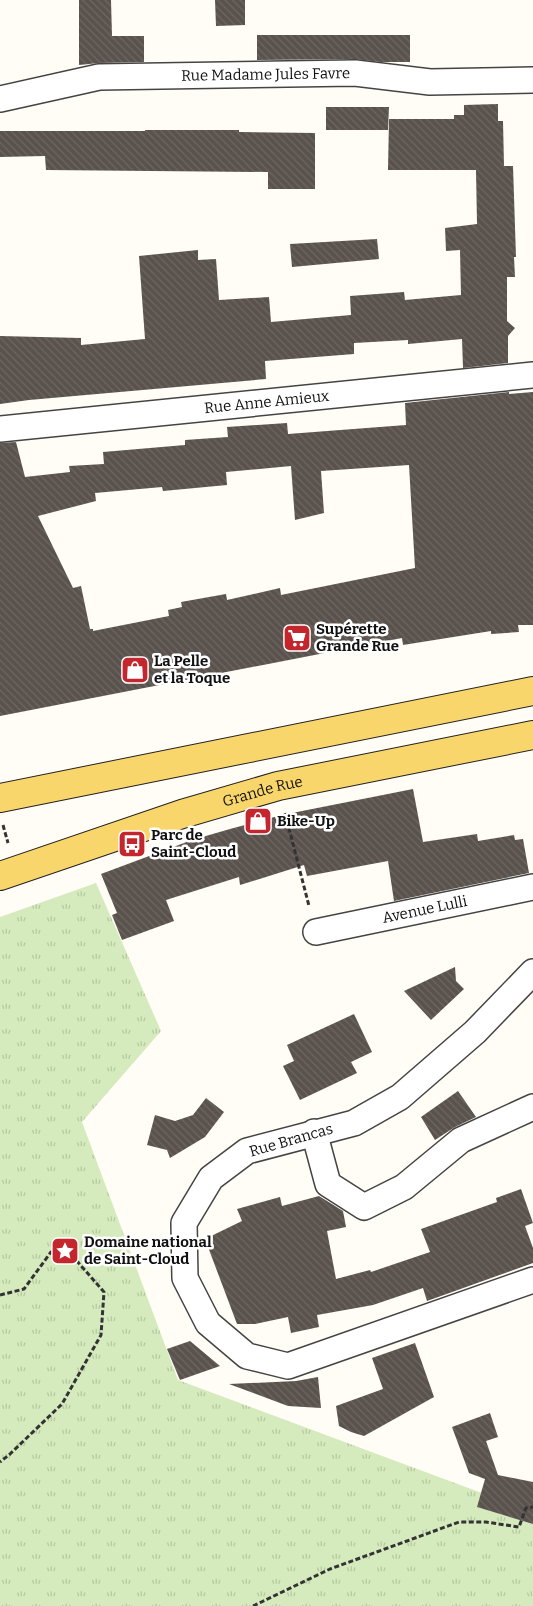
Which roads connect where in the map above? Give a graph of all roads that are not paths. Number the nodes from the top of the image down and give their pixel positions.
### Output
1 (533, 80) edge
2 (0, 99) edge
3 (533, 376) edge
4 (0, 429) edge
5 (533, 691) edge
6 (533, 735) edge
7 (1, 811) edge
8 (6, 864) edge
9 (533, 887) edge
10 (316, 932) road end
11 (533, 972) edge
12 (533, 1107) edge
13 (314, 1132) junction
14 (533, 1280) edge

1 - 2 street, Rue Madame Jules Favre
3 - 4 street, Rue Anne Amieux
5 - 7 main road
6 - 8 main road, Grande Rue
9 - 10 street, Avenue Lulli
11 - 13 street, Rue Brancas
12 - 13 street
13 - 14 street, Rue Brancas

